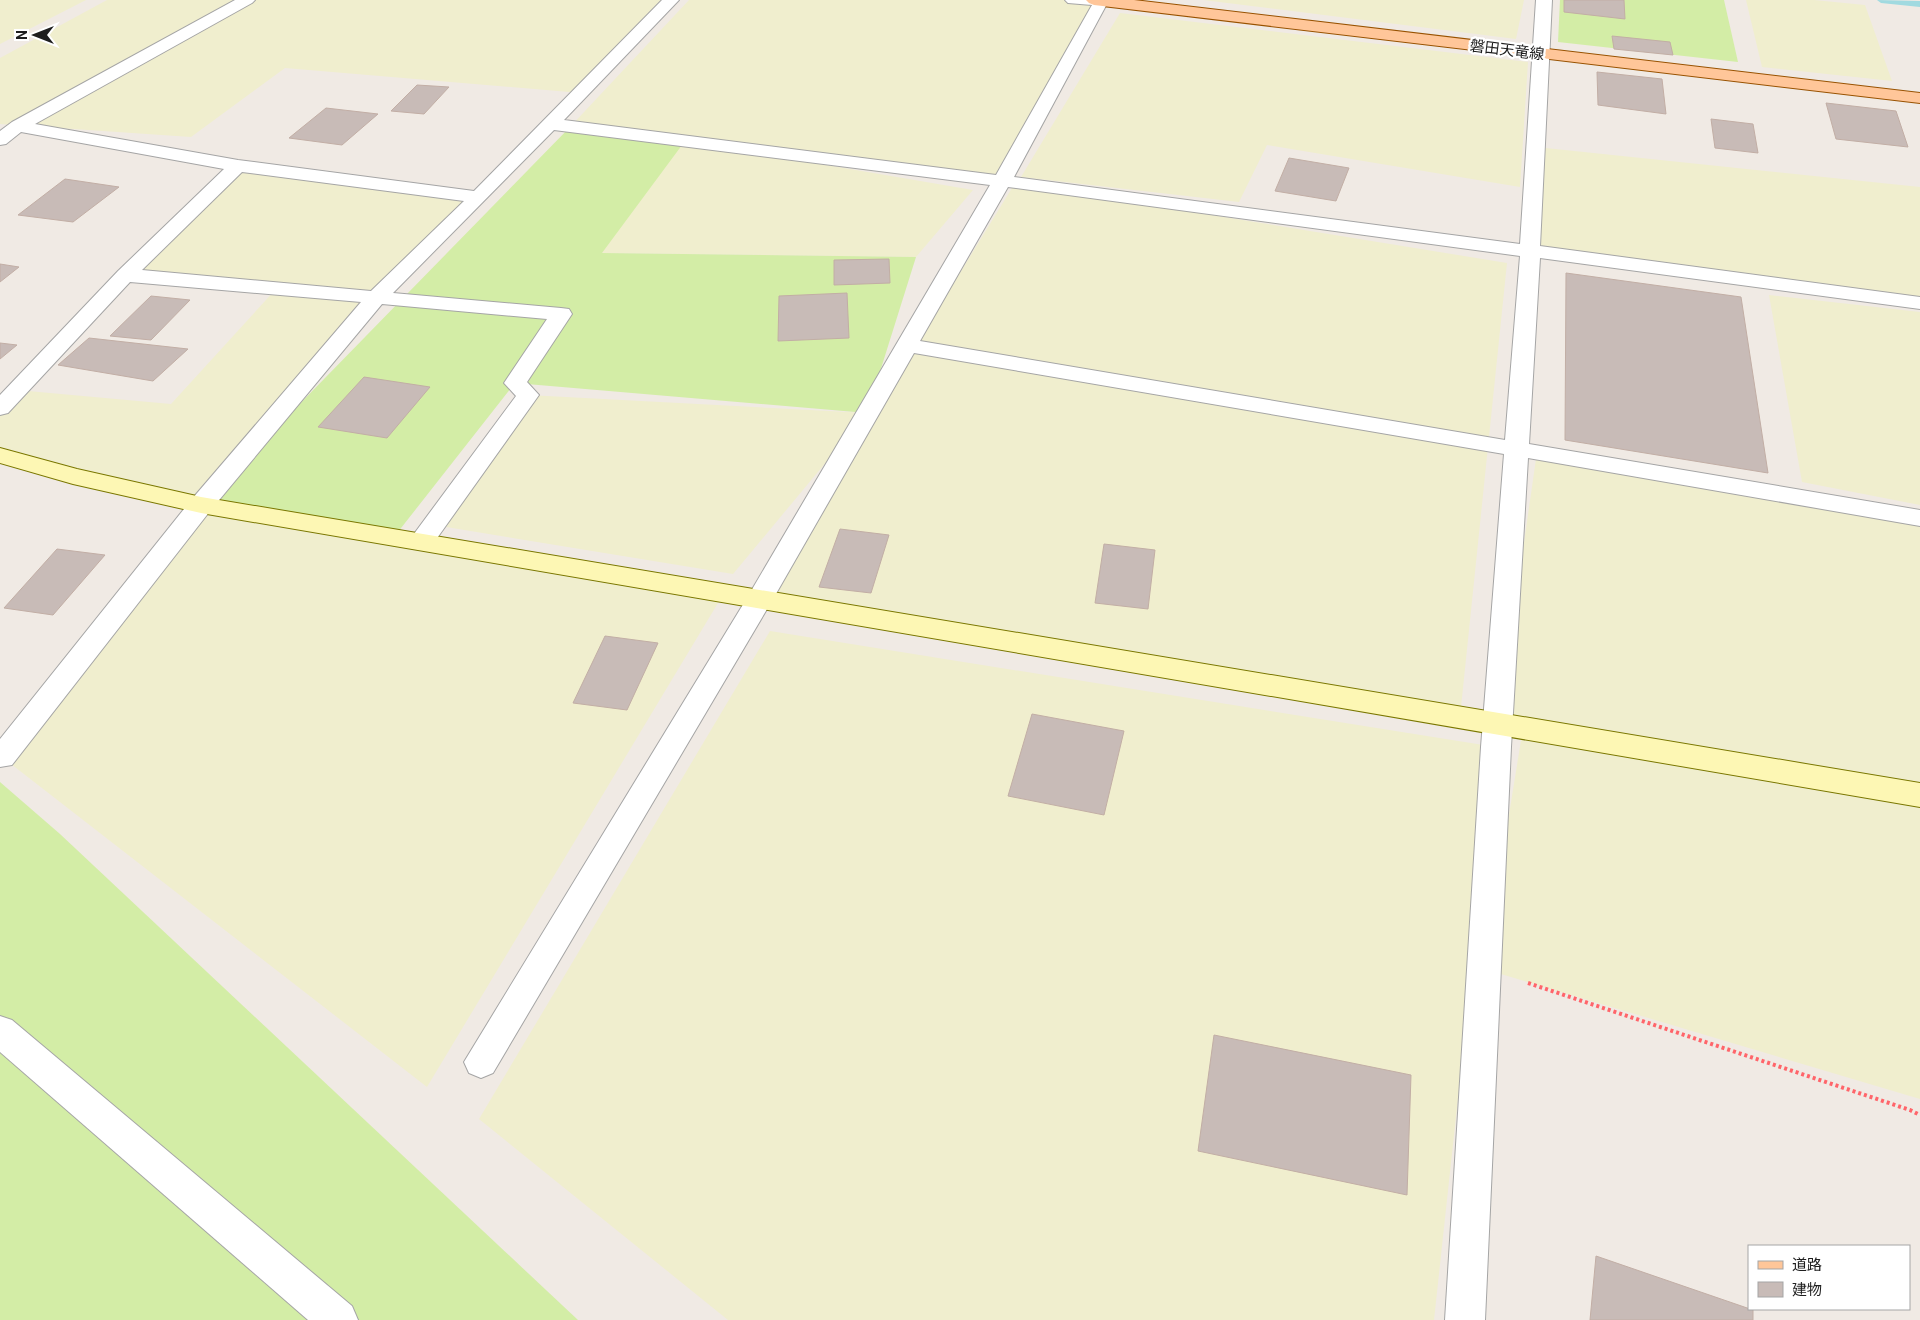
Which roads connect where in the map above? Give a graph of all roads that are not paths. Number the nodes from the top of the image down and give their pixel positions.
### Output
1 (246, 0) edge
2 (671, 0) edge
3 (1073, 0) edge
4 (1544, 0) edge
5 (1098, 1) edge
6 (1130, 2) edge
7 (1542, 54) junction
8 (1920, 98) edge
9 (550, 124) junction
10 (18, 126) junction
11 (0, 140) edge
12 (238, 166) junction
13 (1002, 182) junction
14 (479, 197) junction
15 (1530, 251) junction
16 (126, 275) junction
17 (376, 298) junction
18 (1920, 303) edge
19 (907, 345) junction
20 (0, 408) edge
21 (1516, 449) junction
22 (0, 455) edge
23 (201, 505) junction
24 (1920, 518) edge
25 (422, 542) junction
26 (760, 599) junction
27 (1498, 723) junction
28 (2, 757) dead end
29 (1920, 796) edge
30 (0, 1031) edge
31 (480, 1062) dead end
32 (338, 1320) edge
33 (1465, 1320) edge

1 - 10 street
2 - 9 street
3 - 5 street
4 - 7 street
5 - 6 main road, 磐田天竜線
5 - 13 street
6 - 7 main road, 磐田天竜線
7 - 8 main road, 磐田天竜線
7 - 15 street
9 - 13 street
9 - 14 street
10 - 11 street
10 - 12 street
12 - 14 street
12 - 16 street
13 - 15 street
13 - 19 street
14 - 17 street
15 - 18 street
15 - 21 street
16 - 17 street
16 - 20 street
17 - 23 street
17 - 25 street
19 - 21 street
19 - 26 street
21 - 24 street
21 - 27 street
22 - 23 street
23 - 25 street
23 - 28 street
25 - 26 street
26 - 27 street
26 - 31 street
27 - 29 street
27 - 33 street
30 - 32 street

